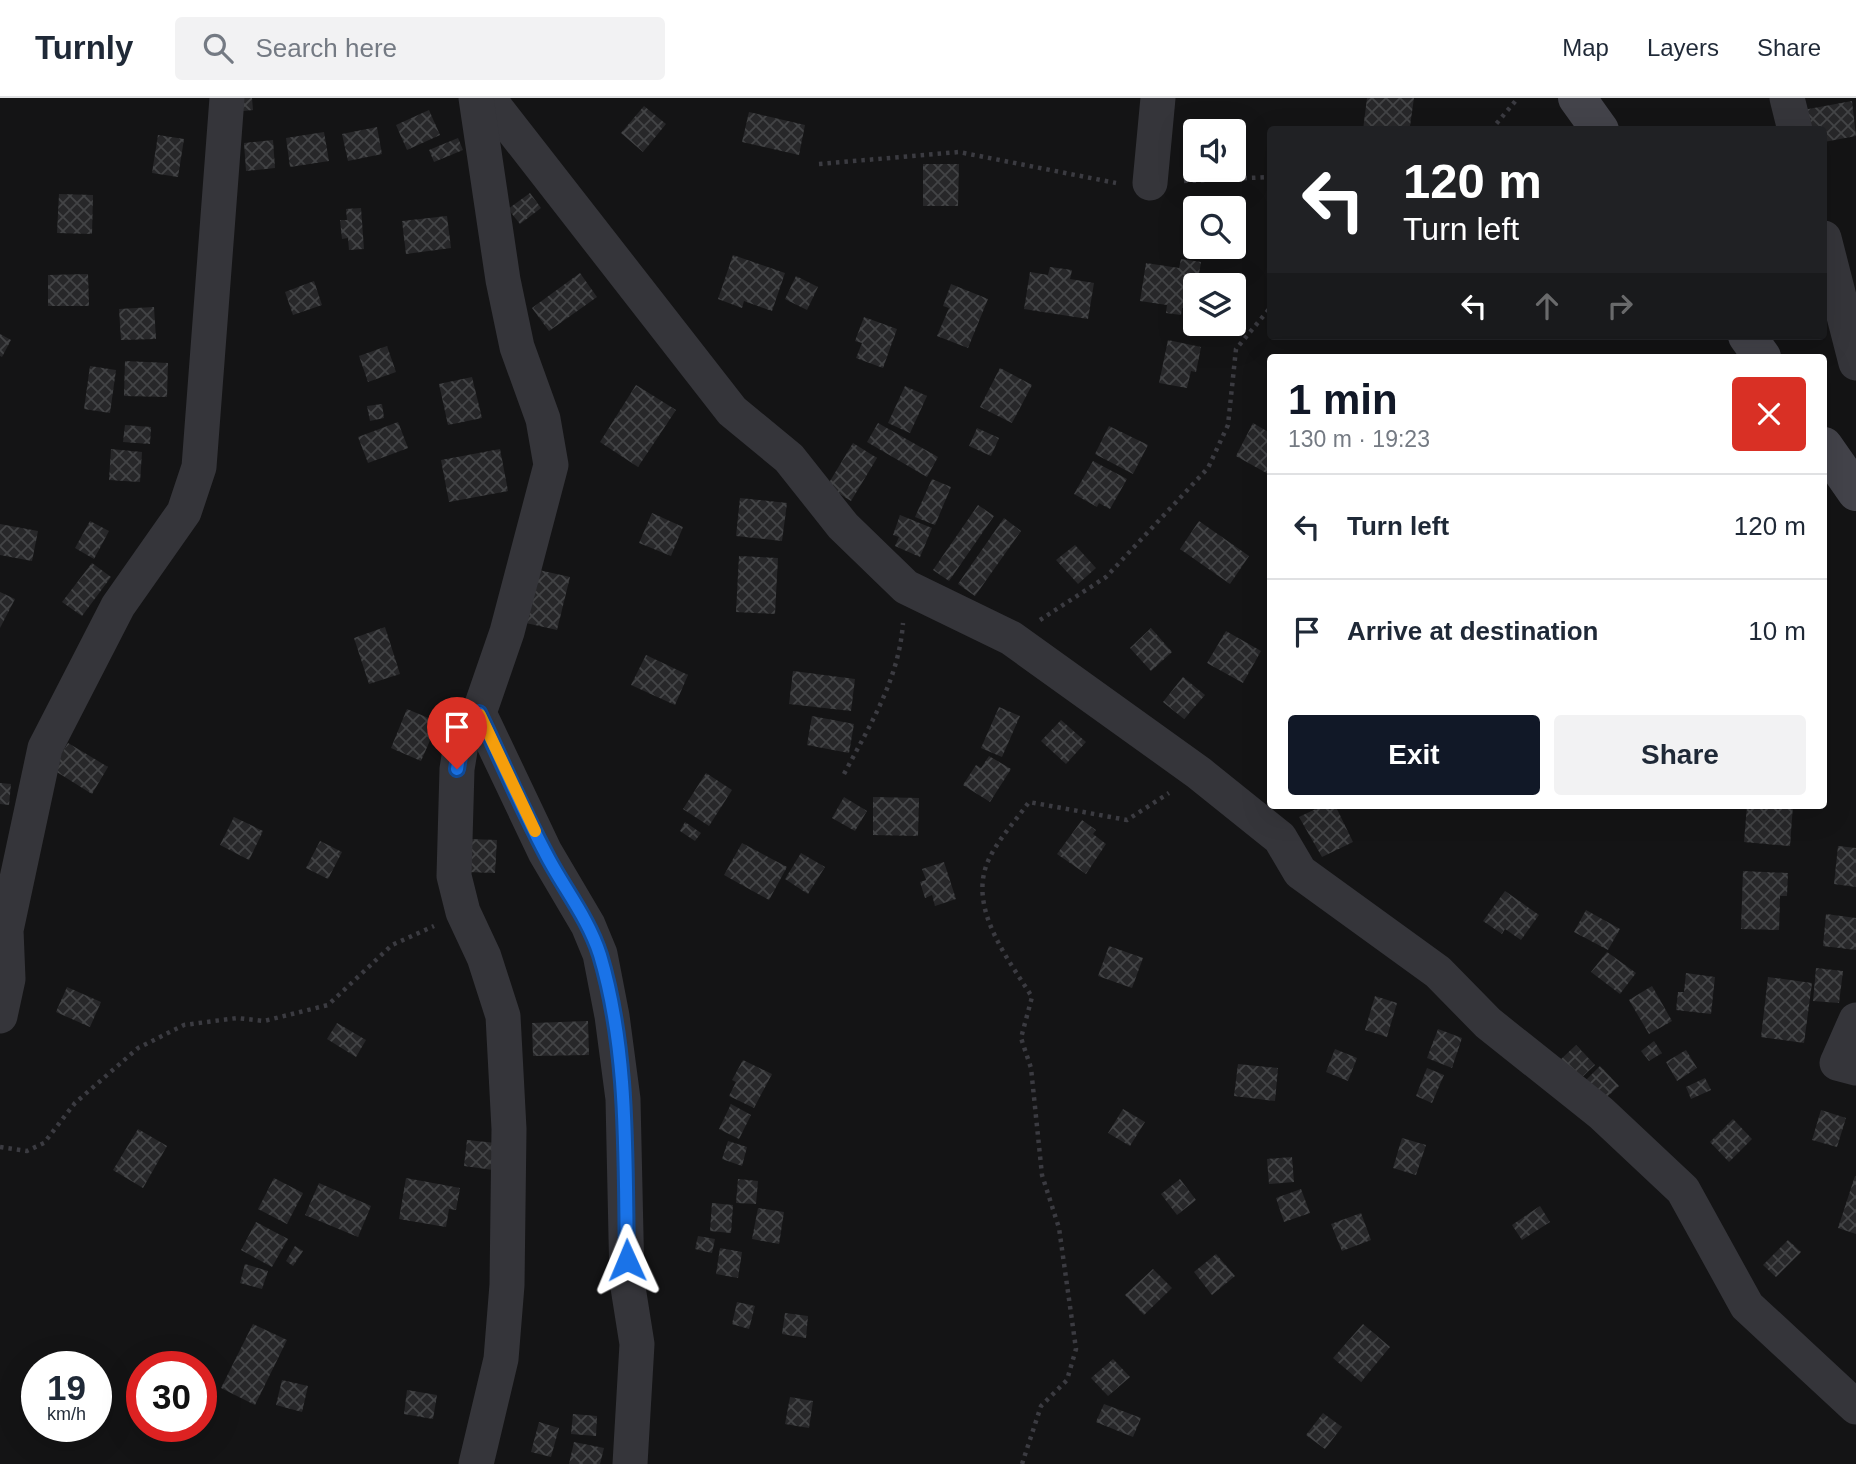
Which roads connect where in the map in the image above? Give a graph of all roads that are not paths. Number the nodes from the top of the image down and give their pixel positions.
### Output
1 (227, 98) edge
2 (476, 98) edge
3 (488, 98) edge
4 (1158, 98) edge
5 (1577, 98) edge
6 (1787, 98) edge
7 (1597, 126) edge
8 (1794, 126) edge
9 (1150, 183) road end
10 (1827, 250) edge
11 (1856, 363) edge
12 (1827, 450) edge
13 (1856, 492) edge
14 (479, 713) junction
15 (0, 1016) edge
16 (1856, 1020) edge
17 (1856, 1068) edge
18 (1856, 1407) edge
19 (476, 1464) edge
20 (630, 1464) edge

1 - 15 street
2 - 14 street
3 - 18 street
4 - 9 street
5 - 7 street
6 - 8 street
10 - 11 street
12 - 13 street
14 - 19 street
14 - 20 street
16 - 17 street

